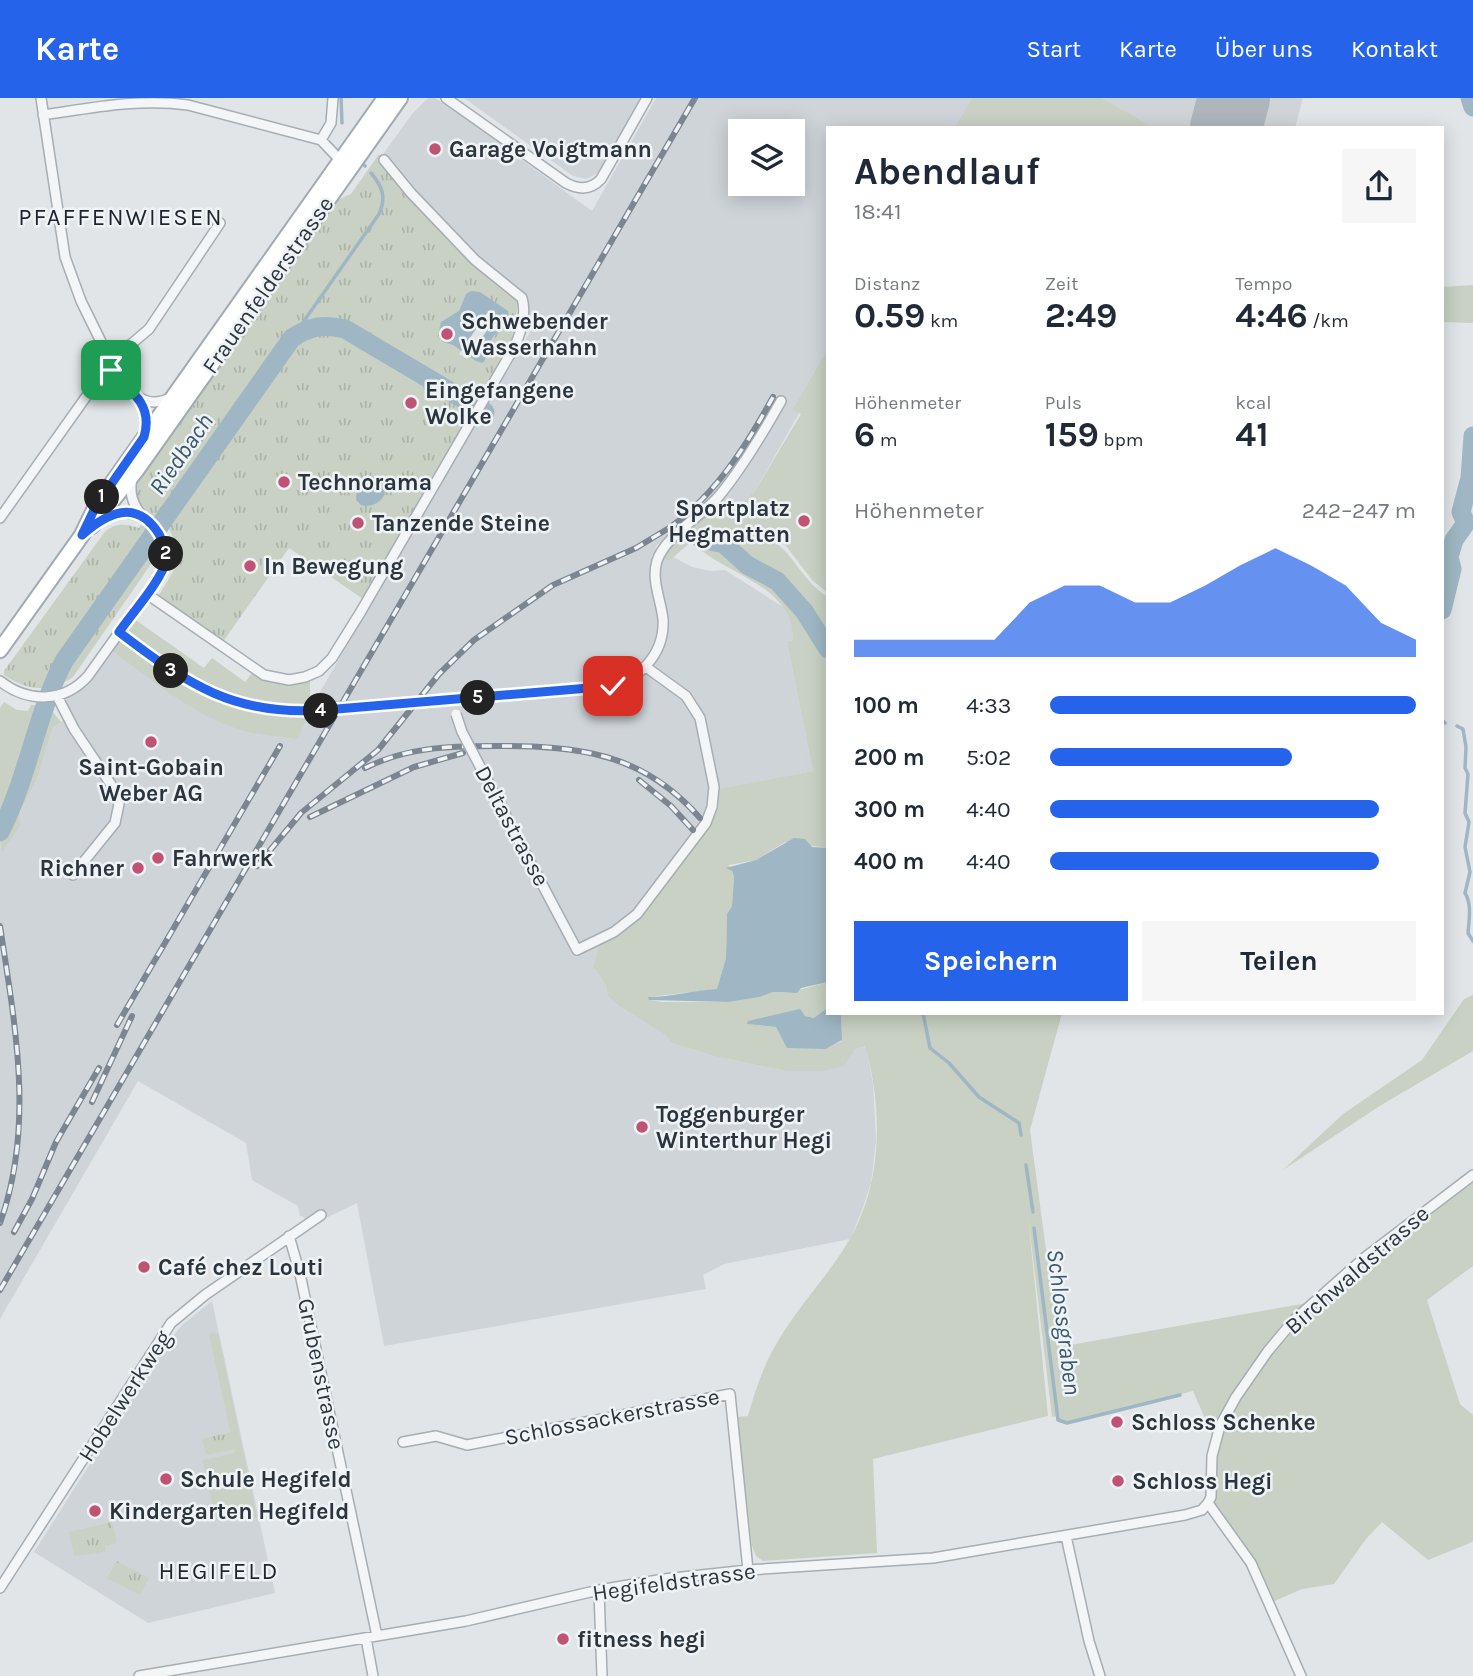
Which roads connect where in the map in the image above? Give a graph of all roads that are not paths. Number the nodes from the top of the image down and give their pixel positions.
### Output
1 (41, 98) edge
2 (333, 98) edge
3 (384, 98) edge
4 (400, 98) edge
5 (446, 98) edge
6 (648, 98) edge
7 (188, 102) edge
8 (43, 115) junction
9 (321, 140) junction
10 (340, 160) junction
11 (384, 160) dead end
12 (220, 223) dead end
13 (110, 362) junction
14 (111, 381) junction
15 (173, 397) junction
16 (139, 398) junction
17 (781, 401) dead end
18 (144, 437) junction
19 (135, 471) junction
20 (142, 516) junction
21 (0, 519) edge
22 (94, 524) junction
23 (82, 535) junction
24 (147, 594) junction
25 (119, 632) junction
26 (0, 650) edge
27 (646, 667) junction
28 (0, 681) edge
29 (55, 696) junction
30 (454, 700) junction
31 (73, 874) dead end
32 (1473, 1175) edge
33 (321, 1215) dead end
34 (289, 1236) junction
35 (403, 1442) dead end
36 (1208, 1503) junction
37 (1066, 1536) junction
38 (748, 1570) junction
39 (0, 1588) edge
40 (599, 1590) junction
41 (377, 1636) junction
42 (366, 1638) junction
43 (139, 1676) edge
44 (373, 1676) edge
45 (602, 1676) edge
46 (1100, 1676) edge
47 (1301, 1676) edge

1 - 8 street
2 - 9 street
3 - 10 main road, Frauenfelderstrasse
4 - 19 main road, Frauenfelderstrasse
5 - 6 street
7 - 8 street
7 - 9 street
8 - 13 street
9 - 10 street
10 - 15 main road, Frauenfelderstrasse
11 - 24 street
12 - 13 street
13 - 14 street
14 - 16 street
14 - 21 street
15 - 16 street
15 - 18 main road, Frauenfelderstrasse
16 - 18 street
17 - 27 street
18 - 23 main road, Frauenfelderstrasse
19 - 20 street
19 - 22 main road, Frauenfelderstrasse
20 - 22 street
20 - 24 street
22 - 23 main road, Frauenfelderstrasse
23 - 26 main road, Frauenfelderstrasse
24 - 25 street
25 - 29 street
25 - 30 street, bridge
27 - 30 street
27 - 30 street, Deltastrasse, bridge
28 - 29 street
29 - 31 street
32 - 36 street, Birchwaldstrasse
33 - 34 street, Hobelwerkweg
34 - 39 street, Hobelwerkweg
34 - 41 street, Grubenstrasse
35 - 38 street, Schlossackerstrasse
36 - 37 street, Hegifeldstrasse
36 - 47 street
37 - 38 street, Hegifeldstrasse
37 - 46 street
38 - 40 street, Hegifeldstrasse
40 - 41 street, Hegifeldstrasse
40 - 45 street
41 - 42 street, Hegifeldstrasse
42 - 43 street, Hegifeldstrasse
42 - 44 street

